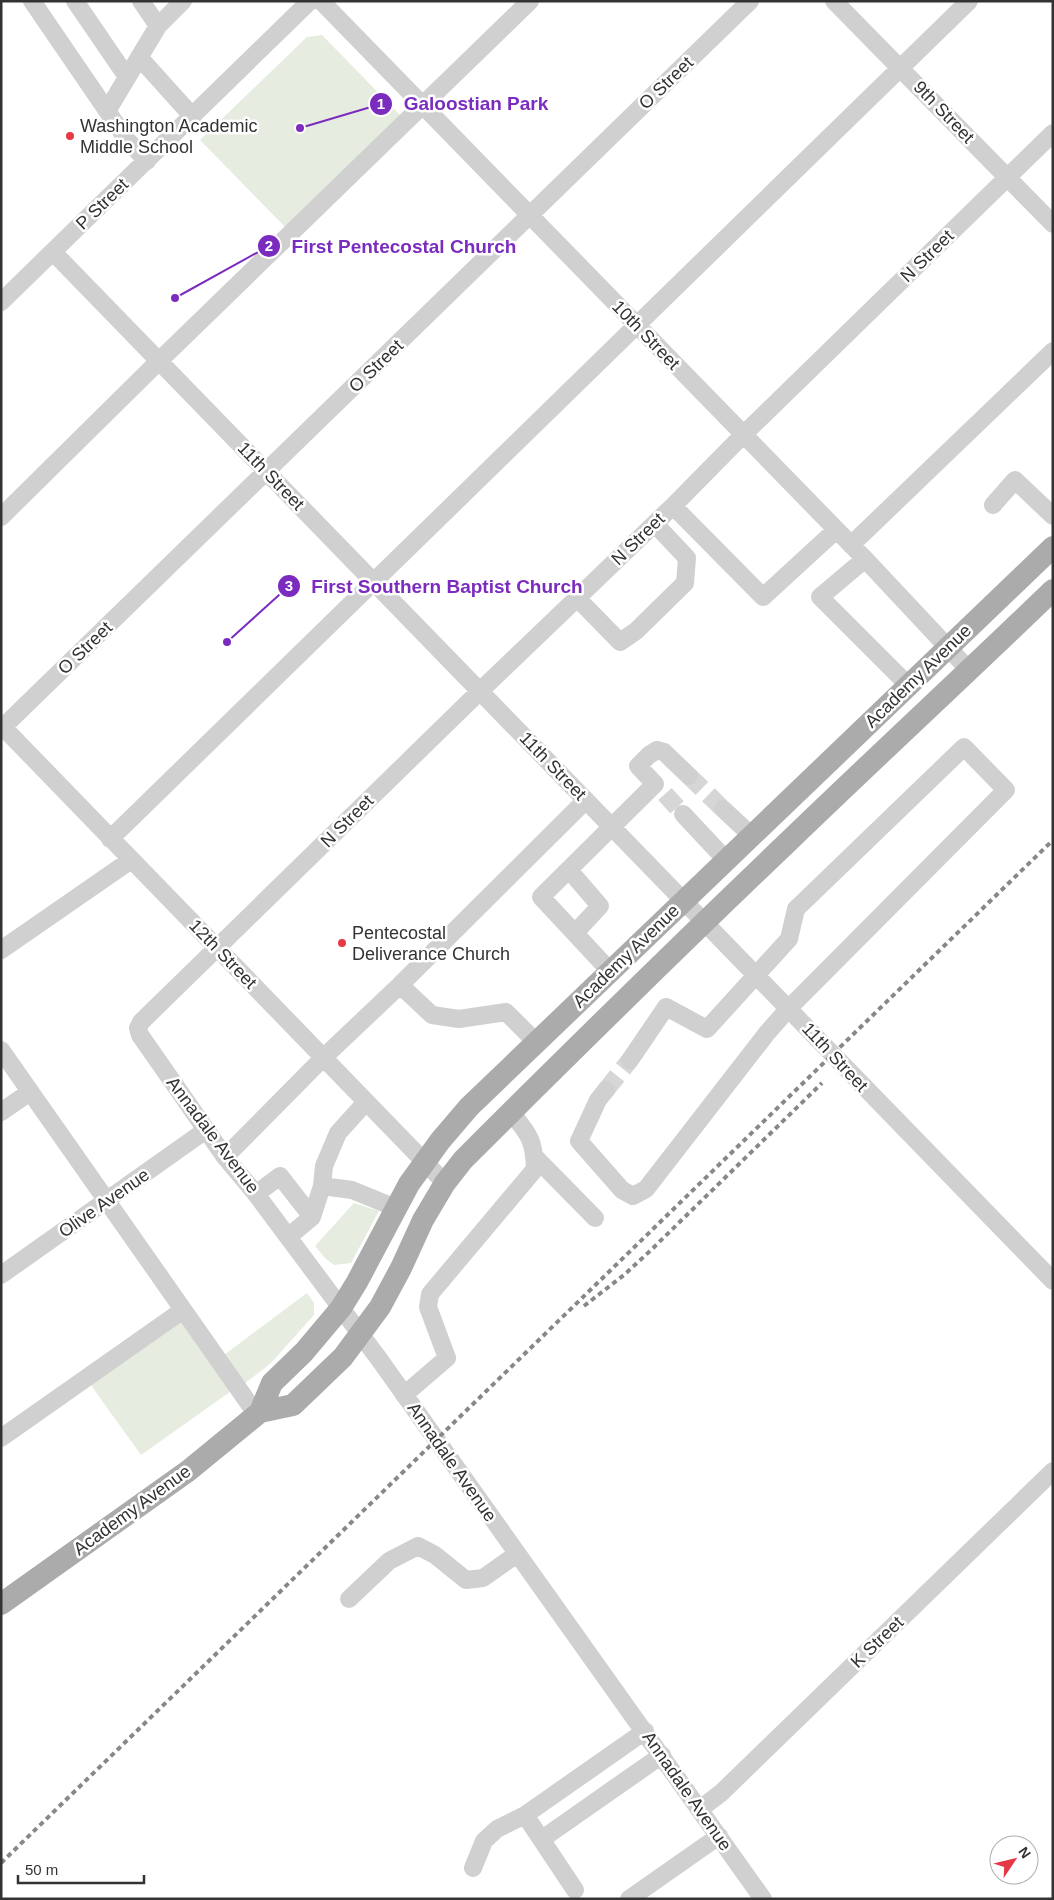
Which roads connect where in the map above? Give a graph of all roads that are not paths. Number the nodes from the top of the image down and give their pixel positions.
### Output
1 (32, 1) edge
2 (75, 1) edge
3 (141, 1) edge
4 (183, 1) edge
5 (310, 1) edge
6 (321, 1) edge
7 (530, 1) edge
8 (750, 1) edge
9 (834, 1) edge
10 (969, 1) edge
11 (158, 26) junction
12 (139, 56) junction
13 (901, 68) junction
14 (127, 77) junction
15 (422, 105) junction
16 (107, 111) junction
17 (193, 117) junction
18 (1053, 133) edge
19 (147, 162) junction
20 (1007, 178) junction
21 (530, 216) junction
22 (1053, 224) edge
23 (53, 252) junction
24 (1, 302) edge
25 (637, 325) junction
26 (1053, 351) edge
27 (159, 361) junction
28 (743, 435) junction
29 (267, 472) junction
30 (993, 504) dead end
31 (673, 506) junction
32 (1053, 516) edge
33 (1, 517) edge
34 (655, 524) junction
35 (836, 530) junction
36 (851, 545) junction
37 (1053, 547) edge
38 (865, 559) junction
39 (373, 581) junction
40 (1053, 590) edge
41 (577, 598) junction
42 (948, 647) junction
43 (970, 671) junction
44 (908, 685) junction
45 (480, 691) junction
46 (2, 727) edge
47 (689, 776) tunnel mouth
48 (586, 800) junction
49 (723, 809) tunnel mouth
50 (683, 814) tunnel mouth
51 (612, 828) junction
52 (752, 836) junction
53 (110, 839) junction
54 (131, 860) junction
55 (727, 861) junction
56 (568, 870) junction
57 (684, 901) junction
58 (705, 923) junction
59 (575, 933) junction
60 (218, 948) junction
61 (1, 950) edge
62 (610, 971) junction
63 (756, 974) junction
64 (400, 986) junction
65 (789, 1008) junction
66 (566, 1015) junction
67 (138, 1028) joint
68 (537, 1043) junction
69 (1, 1050) edge
70 (323, 1058) junction
71 (630, 1060) tunnel mouth
72 (606, 1090) tunnel mouth
73 (30, 1092) junction
74 (366, 1102) junction
75 (1, 1112) edge
76 (511, 1112) junction
77 (206, 1130) junction
78 (225, 1157) junction
79 (535, 1157) junction
80 (424, 1162) junction
81 (445, 1183) junction
82 (322, 1186) junction
83 (256, 1194) junction
84 (107, 1200) junction
85 (396, 1208) junction
86 (312, 1217) junction
87 (595, 1218) dead end
88 (288, 1237) junction
89 (1, 1275) edge
90 (1053, 1281) edge
91 (341, 1308) junction
92 (183, 1310) junction
93 (361, 1334) junction
94 (404, 1395) junction
95 (258, 1414) junction
96 (1, 1438) edge
97 (1053, 1472) edge
98 (517, 1554) junction
99 (349, 1599) dead end
100 (1, 1604) edge
101 (645, 1731) junction
102 (662, 1755) junction
103 (700, 1809) junction
104 (525, 1814) junction
105 (719, 1836) junction
106 (542, 1839) junction
107 (473, 1868) dead end
108 (575, 1890) dead end
109 (629, 1899) edge
110 (763, 1899) edge

1 - 16 street
2 - 14 street
3 - 11 street
4 - 11 street
5 - 17 street, P Street
6 - 15 street, 10th Street
7 - 15 street
8 - 21 street, O Street
9 - 13 street, 9th Street
10 - 13 street
11 - 12 street
12 - 14 street
12 - 17 street
13 - 20 street, 9th Street
13 - 25 street
14 - 16 street
15 - 21 street, 10th Street
15 - 27 street
16 - 19 street
17 - 19 street, P Street
18 - 20 street, N Street
19 - 23 street, P Street
20 - 22 street, 9th Street
20 - 28 street, N Street
21 - 25 street, 10th Street
21 - 29 street, O Street
23 - 24 street, P Street
23 - 27 street, 11th Street
25 - 28 street, 10th Street
25 - 39 street
26 - 36 street
27 - 29 street, 11th Street
27 - 33 street
28 - 31 street, N Street
28 - 35 street, 10th Street
29 - 39 street, 11th Street
29 - 46 street, O Street
30 - 32 street
31 - 34 street, N Street
31 - 35 street
34 - 41 street, N Street
34 - 41 street
35 - 36 street, 10th Street
36 - 38 street, 10th Street
37 - 42 main road, Academy Avenue
38 - 42 street, 10th Street
38 - 44 street
39 - 45 street, 11th Street
39 - 53 street
40 - 43 main road, Academy Avenue
41 - 45 street, N Street
42 - 43 street, 10th Street
42 - 44 main road, Academy Avenue
43 - 58 main road, Academy Avenue
44 - 52 main road, Academy Avenue
45 - 48 street, 11th Street
45 - 60 street, N Street
46 - 53 street, 12th Street
47 - 51 street
48 - 51 street, 11th Street
48 - 64 street
49 - 52 street
50 - 55 street
51 - 56 street
51 - 57 street, 11th Street
52 - 55 main road, Academy Avenue
53 - 54 street, 12th Street
54 - 60 street, 12th Street
54 - 61 street
55 - 57 main road, Academy Avenue
56 - 59 street
56 - 59 street
57 - 58 street, 11th Street
57 - 62 main road, Academy Avenue
58 - 63 street, 11th Street
58 - 76 main road, Academy Avenue
59 - 62 street
60 - 67 street, N Street
60 - 70 street, 12th Street
62 - 66 main road, Academy Avenue
63 - 65 street, 11th Street
63 - 65 street
63 - 71 street
64 - 68 street
64 - 70 street
65 - 72 street
65 - 90 street, 11th Street
66 - 68 main road, Academy Avenue
66 - 76 main road
67 - 77 street, Annadale Avenue
68 - 80 main road, Academy Avenue
69 - 73 street
70 - 74 street, 12th Street
70 - 78 street
73 - 75 street
73 - 84 street
74 - 80 street, 12th Street
74 - 82 street
76 - 79 street
76 - 81 main road, Academy Avenue
77 - 78 street, Annadale Avenue
77 - 84 street, Olive Avenue
78 - 83 street, Annadale Avenue
79 - 87 street
79 - 94 street
80 - 81 street, 12th Street
80 - 85 main road, Academy Avenue
81 - 93 main road, Academy Avenue
82 - 85 street
82 - 86 street
83 - 86 street
83 - 88 street, Annadale Avenue
84 - 89 street, Olive Avenue
84 - 92 street
85 - 91 main road, Academy Avenue
86 - 88 street
88 - 91 street, Annadale Avenue
91 - 93 street, Annadale Avenue
91 - 95 main road, Academy Avenue
92 - 95 street
92 - 96 street
93 - 94 street, Annadale Avenue
93 - 95 main road, Academy Avenue
94 - 98 street, Annadale Avenue
95 - 100 main road, Academy Avenue
97 - 103 street, K Street
98 - 99 street
98 - 101 street, Annadale Avenue
101 - 102 street, Annadale Avenue
101 - 104 street
102 - 103 street, Annadale Avenue
102 - 106 street
103 - 105 street, Annadale Avenue
104 - 106 street
104 - 107 street
105 - 109 street
105 - 110 street, Annadale Avenue
106 - 108 street

